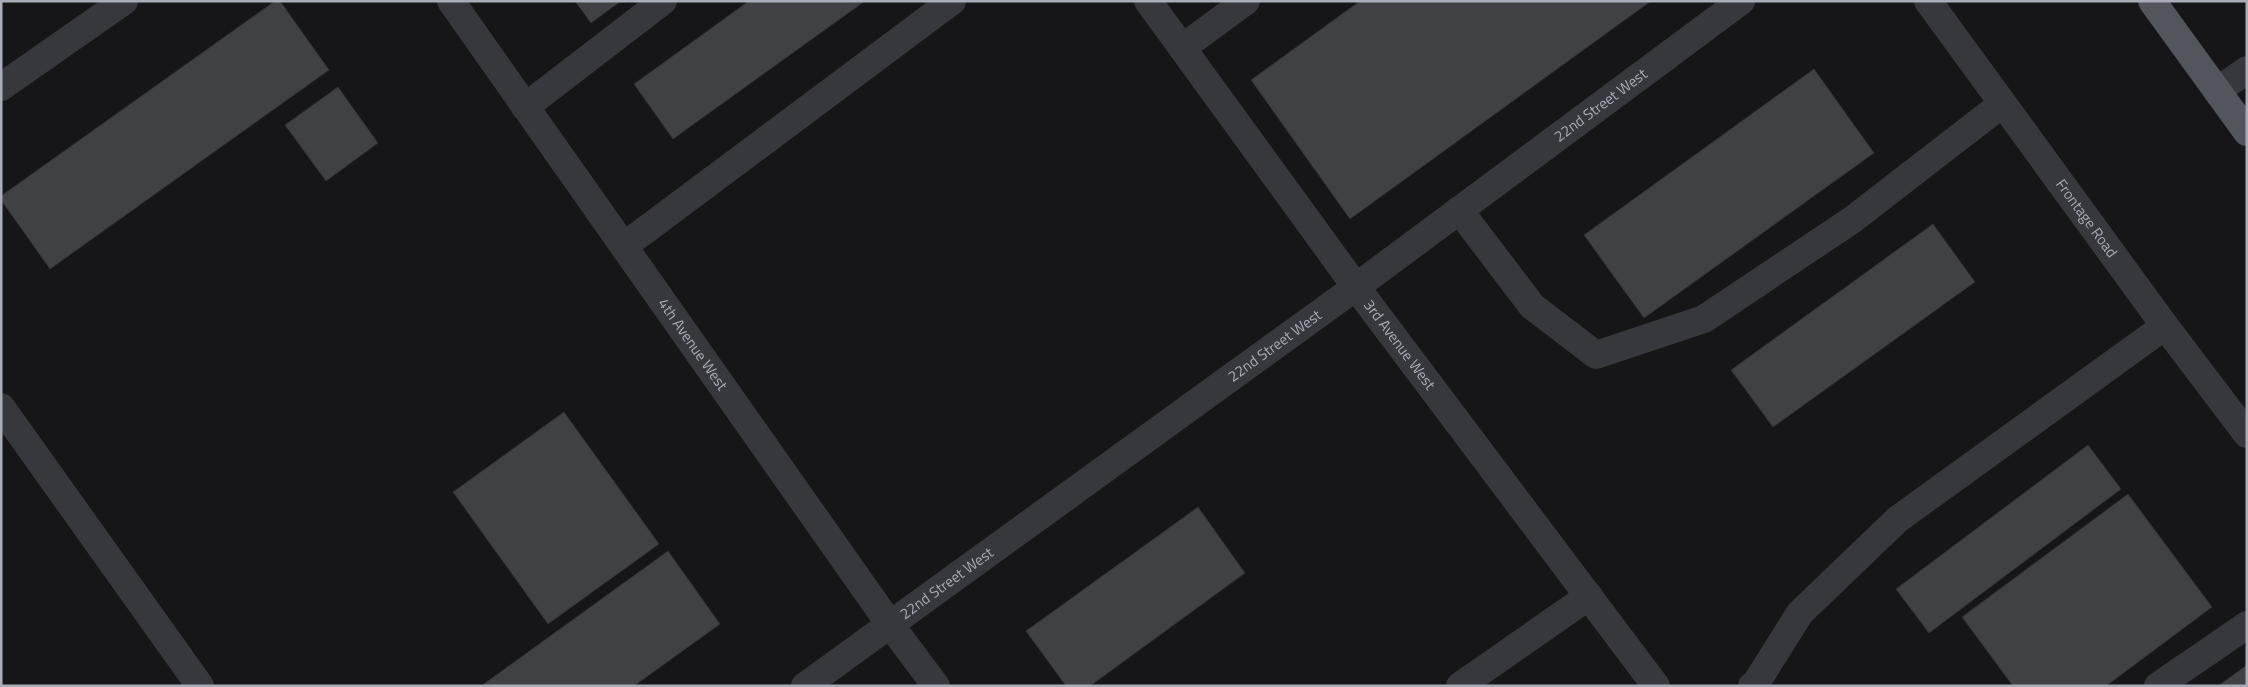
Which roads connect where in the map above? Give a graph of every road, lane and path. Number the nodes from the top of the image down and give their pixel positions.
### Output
1 (124, 1) edge
2 (451, 1) edge
3 (663, 1) edge
4 (952, 1) edge
5 (1148, 1) edge
6 (1246, 1) edge
7 (1740, 1) edge
8 (1928, 1) edge
9 (2152, 1) edge
10 (1182, 48) junction
11 (2247, 70) edge
12 (1, 87) edge
13 (2218, 91) junction
14 (2002, 104) junction
15 (526, 106) junction
16 (2247, 132) edge
17 (1459, 210) junction
18 (624, 246) junction
19 (1356, 288) junction
20 (2165, 326) junction
21 (1, 407) edge
22 (2247, 434) edge
23 (1589, 596) junction
24 (890, 623) junction
25 (2247, 625) edge
26 (200, 686) edge
27 (805, 686) edge
28 (936, 686) edge
29 (1460, 686) edge
30 (1656, 686) edge
31 (1752, 686) edge
32 (2158, 686) edge

1 - 12 street
2 - 15 street, 4th Avenue West
3 - 15 street
4 - 18 street
5 - 10 street, 3rd Avenue West
6 - 10 street
7 - 17 street, 22nd Street West
8 - 14 street, Frontage Road
9 - 13 main road
10 - 19 street, 3rd Avenue West
11 - 13 street
13 - 16 main road
14 - 17 street
14 - 20 street, Frontage Road
15 - 18 street, 4th Avenue West
17 - 19 street, 22nd Street West
18 - 24 street, 4th Avenue West
19 - 23 street, 3rd Avenue West
19 - 24 street, 22nd Street West
20 - 22 street, Frontage Road
20 - 31 street
21 - 26 street
23 - 29 street
23 - 30 street, 3rd Avenue West
24 - 27 street, 22nd Street West
24 - 28 street, 4th Avenue West
25 - 32 street

